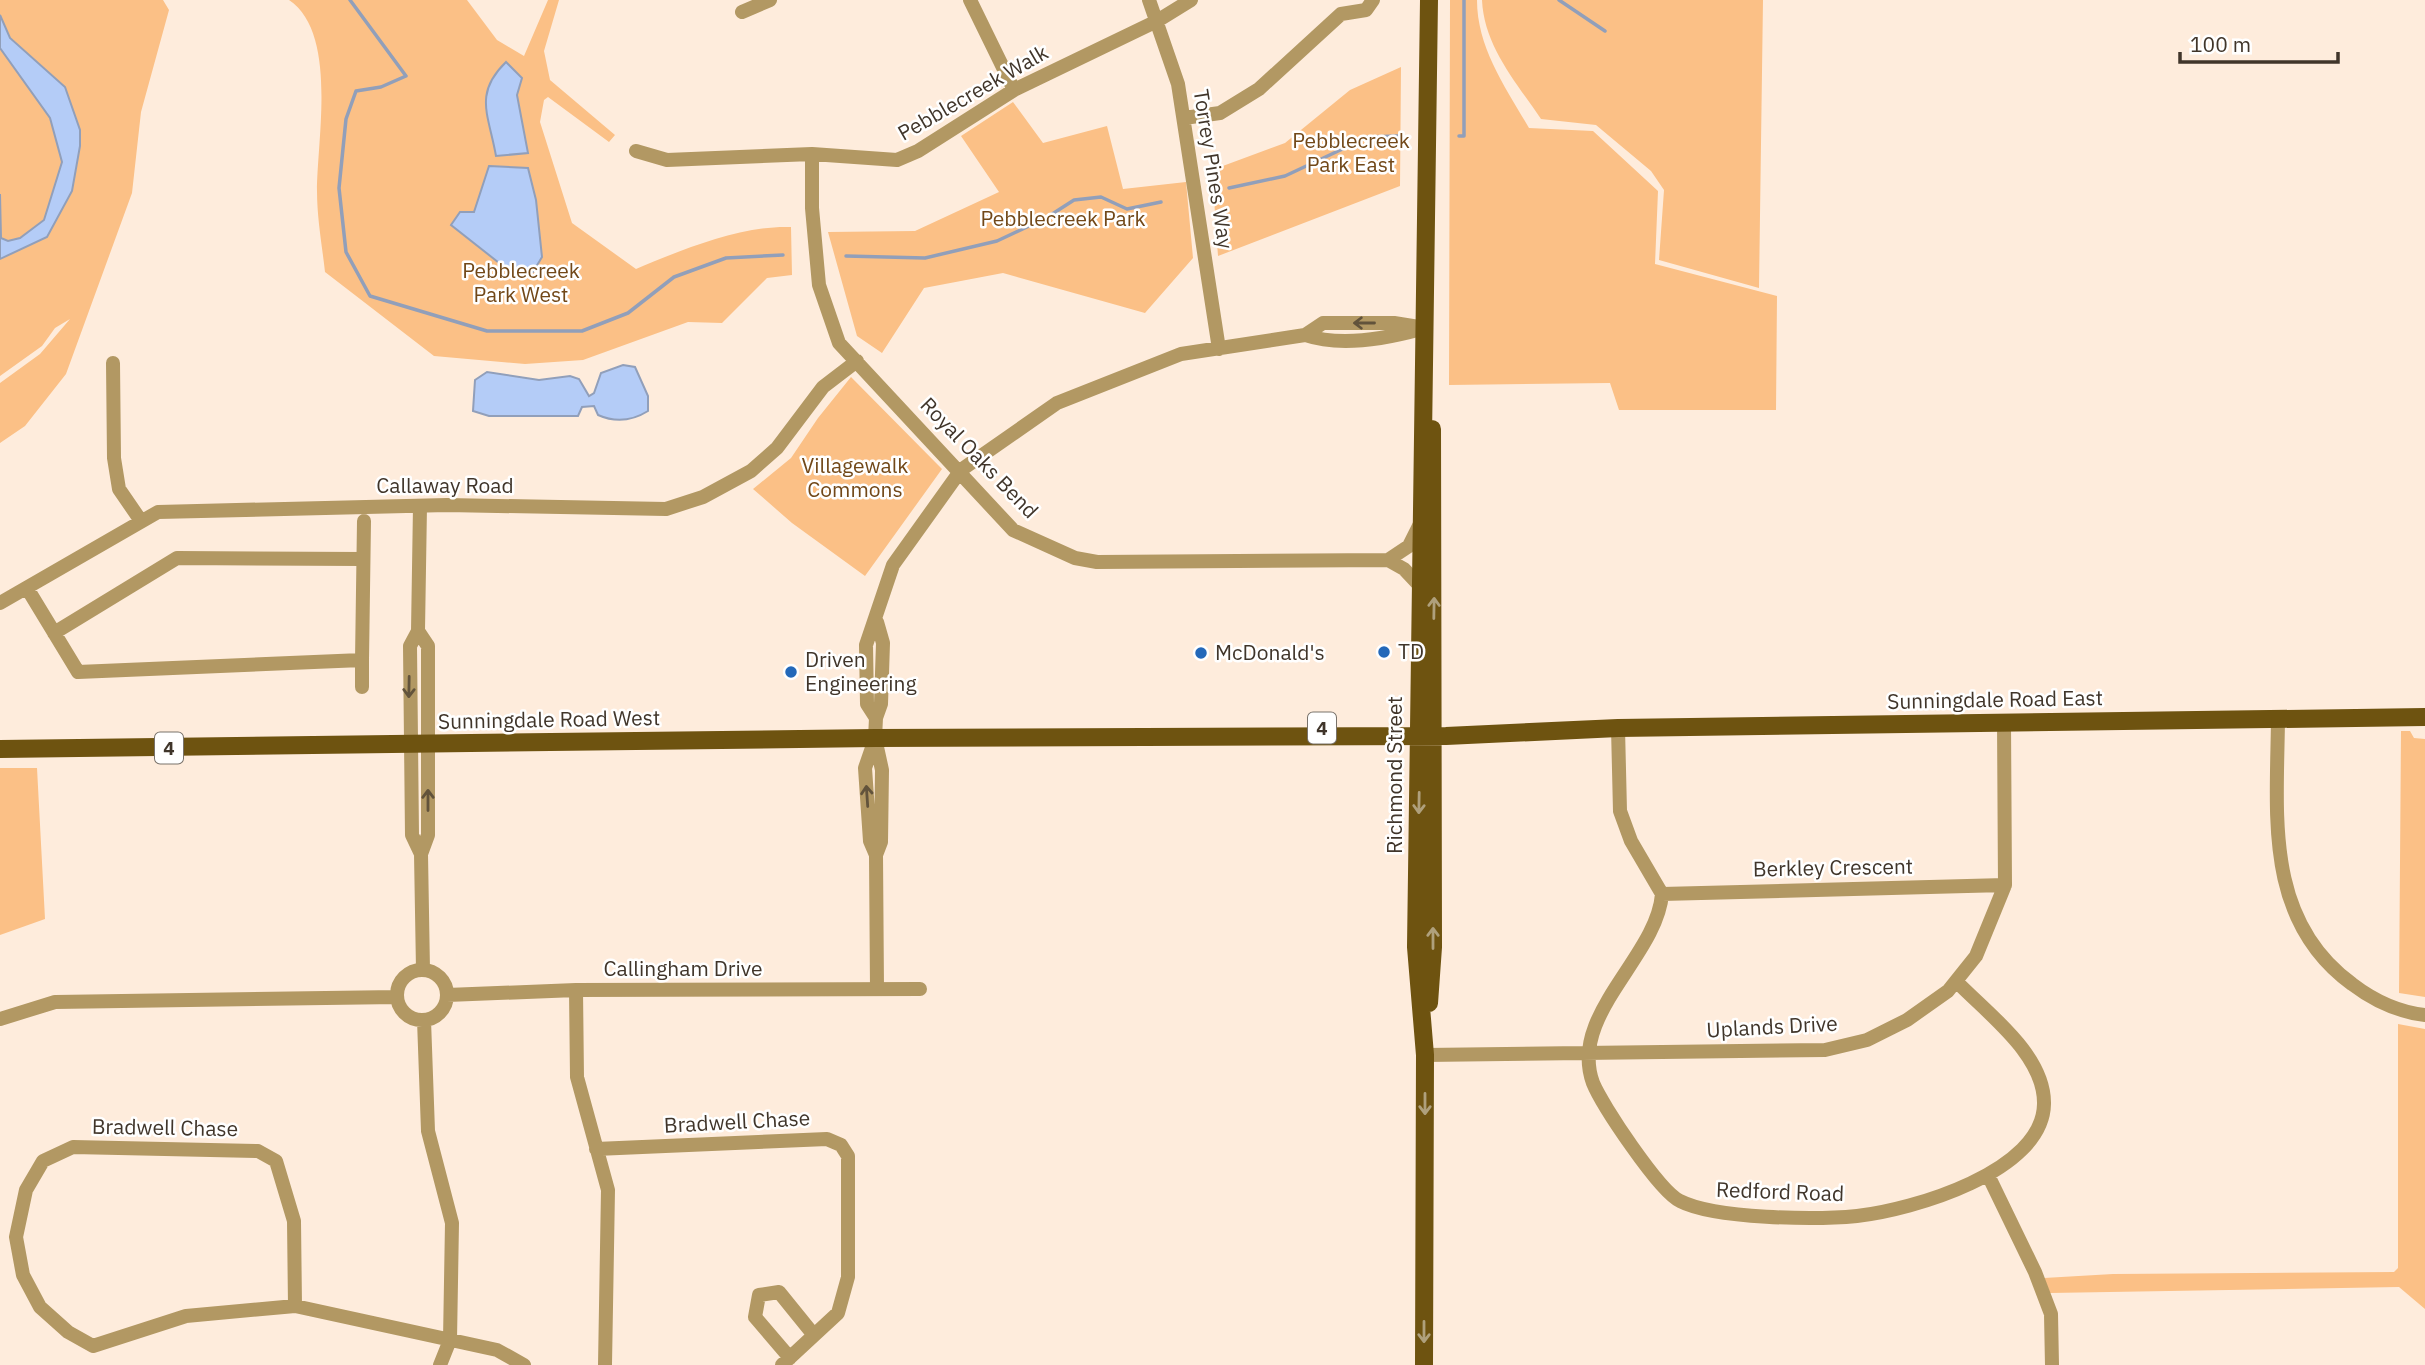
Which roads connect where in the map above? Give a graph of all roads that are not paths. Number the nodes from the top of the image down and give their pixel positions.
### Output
1 (770, 0) edge
2 (971, 0) edge
3 (1149, 0) edge
4 (1191, 0) edge
5 (1373, 0) edge
6 (1429, 0) edge
7 (742, 12) dead end
8 (1157, 21) junction
9 (1014, 90) junction
10 (1184, 118) junction
11 (636, 151) dead end
12 (813, 154) junction
13 (1425, 328) junction
14 (1219, 349) junction
15 (857, 361) junction
16 (113, 363) dead end
17 (961, 470) junction
18 (420, 506) junction
19 (141, 521) junction
20 (364, 521) dead end
21 (1420, 524) junction
22 (363, 559) junction
23 (1388, 560) junction
24 (1420, 586) junction
25 (27, 588) junction
26 (0, 603) edge
27 (418, 631) junction
28 (54, 633) junction
29 (362, 660) junction
30 (362, 687) dead end
31 (2425, 717) edge
32 (2278, 719) junction
33 (2004, 722) junction
34 (1618, 728) junction
35 (1426, 730) junction
36 (875, 738) junction
37 (428, 744) junction
38 (409, 745) junction
39 (0, 749) edge
40 (421, 854) junction
41 (2005, 886) junction
42 (1662, 894) junction
43 (423, 970) junction
44 (1957, 982) junction
45 (877, 989) junction
46 (920, 989) dead end
47 (576, 990) junction
48 (447, 995) junction
49 (397, 997) junction
50 (2425, 1015) edge
51 (0, 1019) edge
52 (424, 1020) junction
53 (1425, 1055) junction
54 (1591, 1055) junction
55 (596, 1149) junction
56 (1988, 1175) junction
57 (295, 1306) junction
58 (813, 1334) junction
59 (450, 1340) junction
60 (786, 1361) edge
61 (440, 1365) edge
62 (524, 1365) edge
63 (605, 1365) edge
64 (1424, 1365) edge
65 (2052, 1365) edge

1 - 7 street
2 - 9 street
3 - 8 street, Torrey Pines Way
4 - 8 street, Pebblecreek Walk
5 - 10 street
6 - 13 main road, Richmond Street
8 - 9 street, Pebblecreek Walk
8 - 10 street, Torrey Pines Way
9 - 12 street, Pebblecreek Walk
10 - 14 street, Torrey Pines Way
11 - 12 street, Pebblecreek Walk
12 - 15 street, Royal Oaks Bend
13 - 14 street
13 - 21 main road, Richmond Street
35 -> 13 main road, Richmond Street
14 - 17 street
15 - 17 street, Royal Oaks Bend
15 - 18 street, Callaway Road
16 - 19 street
17 - 23 street, Royal Oaks Bend
17 - 36 street
18 - 19 street, Callaway Road
18 - 27 street
19 - 25 street, Callaway Road
20 - 22 street
21 - 23 street
21 - 24 main road, Richmond Street
22 - 28 street
22 - 29 street
23 - 24 street
24 - 35 main road, Richmond Street
25 - 26 street, Callaway Road
25 - 28 street
27 - 37 street
27 -> 38 street
28 - 29 street
29 - 30 street
31 - 32 main road, Sunningdale Road East
32 - 33 main road, Sunningdale Road East
32 - 50 street
33 - 34 main road, Sunningdale Road East
33 - 41 street, Uplands Drive
34 - 35 main road, Sunningdale Road East
34 - 42 street
35 - 36 main road, Sunningdale Road West / 4
35 - 53 main road, Richmond Street
36 - 37 main road, Sunningdale Road West / 4
36 - 45 street
37 - 38 main road, Sunningdale Road West / 4
40 -> 37 street
38 - 39 main road, Sunningdale Road West / 4
38 - 40 street
40 - 43 street
41 - 42 street, Berkley Crescent
41 - 44 street, Uplands Drive
42 - 54 street, Redford Road
43 - 48 street
43 - 49 street
44 - 54 street, Uplands Drive
44 - 56 street, Redford Road
45 - 46 street, Callingham Drive
45 - 47 street, Callingham Drive
47 - 48 street, Callingham Drive
47 - 55 street
48 - 52 street
49 - 51 street
49 - 52 street
52 - 59 street
53 - 54 street, Uplands Drive
53 -> 64 main road, Richmond Street
54 - 56 street, Redford Road
55 - 58 street, Bradwell Chase
55 - 63 street
56 - 65 street
57 - 57 street, Bradwell Chase
57 - 59 street, Bradwell Chase
58 - 60 street, Bradwell Chase
58 - 60 street
59 - 61 street
59 - 62 street, Bradwell Chase

